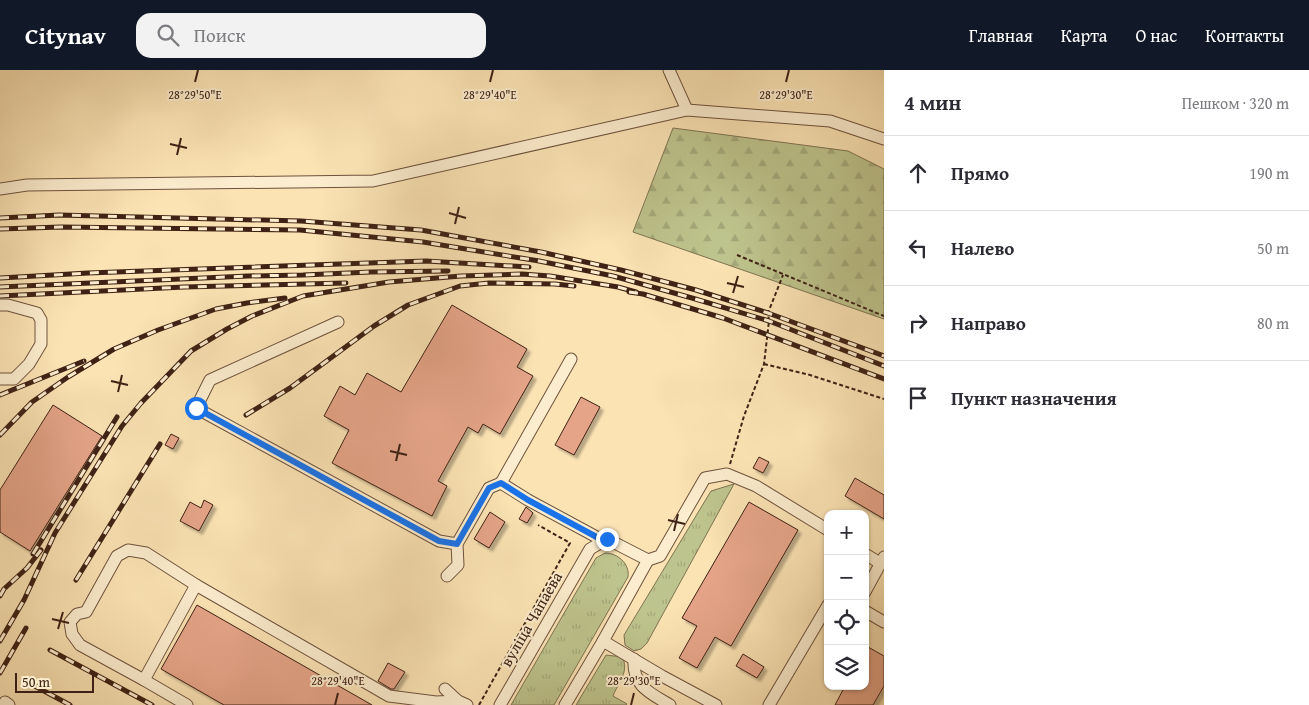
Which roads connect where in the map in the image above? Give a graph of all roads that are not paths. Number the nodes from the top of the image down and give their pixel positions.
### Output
1 (669, 70) edge
2 (687, 110) junction
3 (884, 139) edge
4 (0, 189) edge
5 (0, 305) edge
6 (338, 322) dead end
7 (571, 360) dead end
8 (0, 379) edge
9 (501, 483) junction
10 (824, 528) edge
11 (604, 541) junction
12 (457, 544) junction
13 (868, 555) edge
14 (648, 560) junction
15 (882, 560) edge
16 (446, 576) dead end
17 (869, 584) edge
18 (196, 585) junction
19 (824, 612) edge
20 (869, 613) edge
21 (884, 622) edge
22 (603, 641) junction
23 (634, 659) junction
24 (144, 680) junction
25 (445, 689) dead end
26 (454, 703) edge
27 (3, 705) edge
28 (10, 705) edge
29 (187, 705) edge
30 (500, 705) edge
31 (565, 705) edge
32 (670, 705) edge
33 (716, 705) edge
34 (769, 705) edge

1 - 2 street
2 - 3 street
2 - 4 street
5 - 8 street
6 - 12 street
7 - 9 street
9 - 11 street
9 - 12 street
10 - 14 street
11 - 14 street
11 - 30 street, вуліца Чапаева
12 - 16 street
13 - 15 street
14 - 22 street
15 - 17 street
18 - 24 street
18 - 24 street
18 - 26 street
19 - 34 street
20 - 21 street
22 - 23 street
22 - 31 street
23 - 32 street
23 - 33 street
24 - 29 street
25 - 26 street
27 - 28 street

